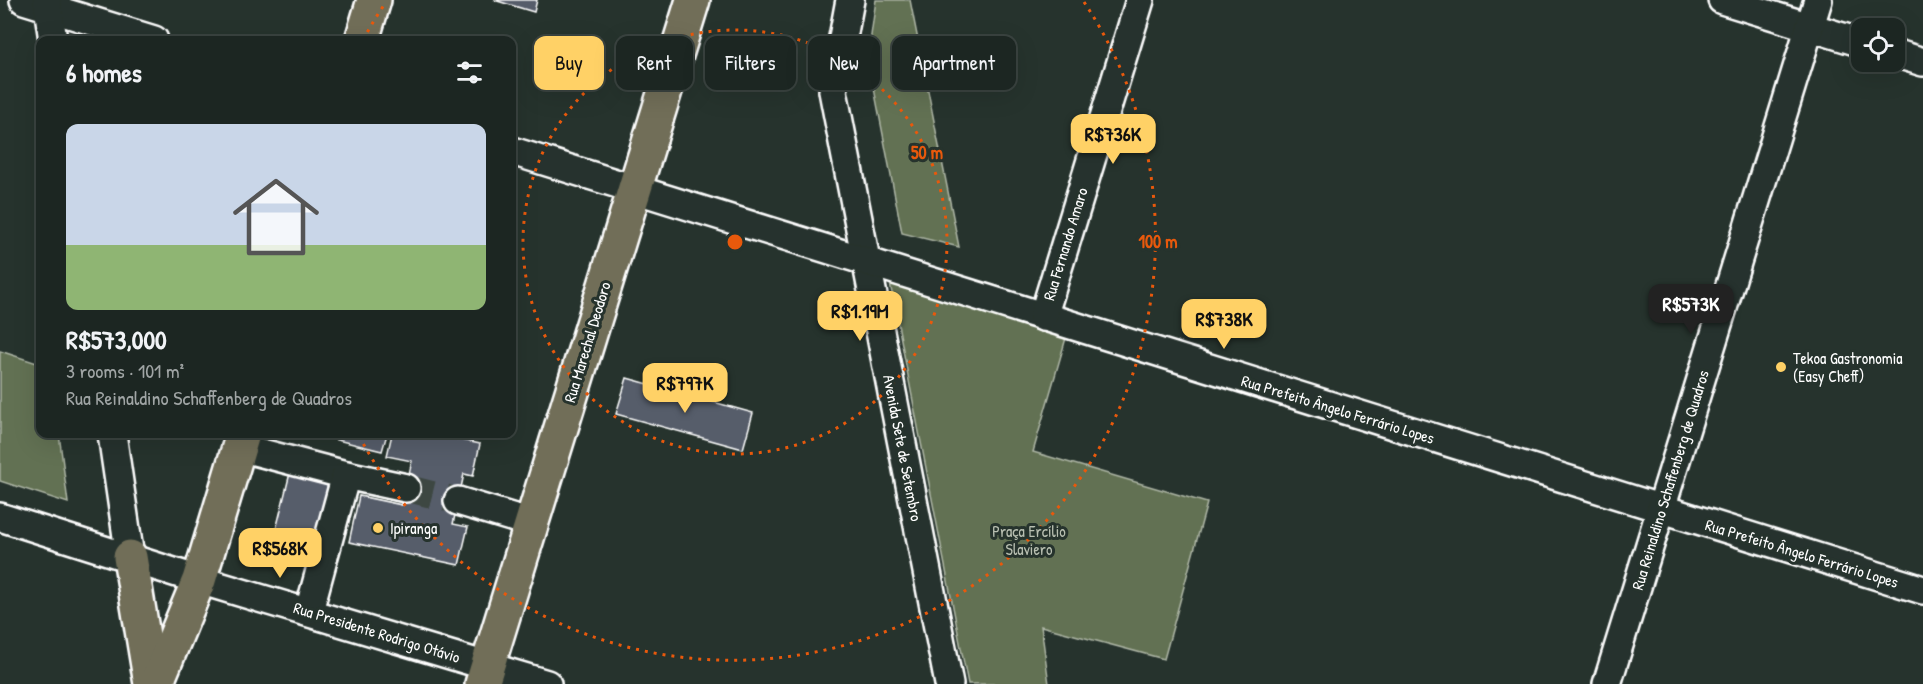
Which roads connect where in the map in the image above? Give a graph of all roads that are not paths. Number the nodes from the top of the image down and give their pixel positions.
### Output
1 (374, 0) edge
2 (693, 0) edge
3 (850, 0) edge
4 (1140, 0) edge
5 (1722, 0) edge
6 (1818, 0) edge
7 (40, 2) edge
8 (1810, 27) junction
9 (52, 36) edge
10 (142, 36) edge
11 (363, 36) edge
12 (1851, 40) edge
13 (1905, 56) edge
14 (1923, 62) edge
15 (516, 153) edge
16 (634, 189) junction
17 (868, 262) junction
18 (1042, 317) junction
19 (113, 438) edge
20 (241, 440) edge
21 (346, 475) junction
22 (406, 488) tunnel mouth
23 (458, 501) tunnel mouth
24 (1661, 509) junction
25 (0, 517) edge
26 (531, 523) junction
27 (130, 557) junction
28 (199, 580) junction
29 (1923, 590) edge
30 (309, 611) junction
31 (485, 675) edge
32 (151, 684) edge
33 (156, 684) edge
34 (547, 684) edge
35 (949, 684) edge
36 (1607, 684) edge

1 - 11 main road
2 - 16 main road, Rua Marechal Deodoro
3 - 17 street, Avenida Sete de Setembro
4 - 18 street, Rua Fernando Amaro
5 - 8 street
6 - 8 street, Rua Reinaldino Schaffenberg de Quadros
7 - 9 street
7 - 10 street
8 - 12 street
8 - 24 street, Rua Reinaldino Schaffenberg de Quadros
13 - 14 street
15 - 16 street, Rua Prefeito Ângelo Ferrário Lopes
16 - 17 street, Rua Prefeito Ângelo Ferrário Lopes
16 - 26 main road, Rua Marechal Deodoro
17 - 18 street, Rua Prefeito Ângelo Ferrário Lopes
17 - 35 street, Avenida Sete de Setembro
18 - 24 street, Rua Prefeito Ângelo Ferrário Lopes
19 - 27 street
20 - 21 street
20 - 28 main road
21 - 22 street
21 - 30 street
23 - 26 street
24 - 29 street, Rua Prefeito Ângelo Ferrário Lopes
24 - 36 street, Rua Reinaldino Schaffenberg de Quadros
25 - 27 street, Rua Presidente Rodrigo Otávio
26 - 31 main road, Rua Marechal Deodoro
27 - 28 street, Rua Presidente Rodrigo Otávio
27 - 32 main road
28 - 30 street, Rua Presidente Rodrigo Otávio
28 - 33 main road
30 - 31 street, Rua Presidente Rodrigo Otávio
31 - 34 street, Rua Presidente Rodrigo Otávio

